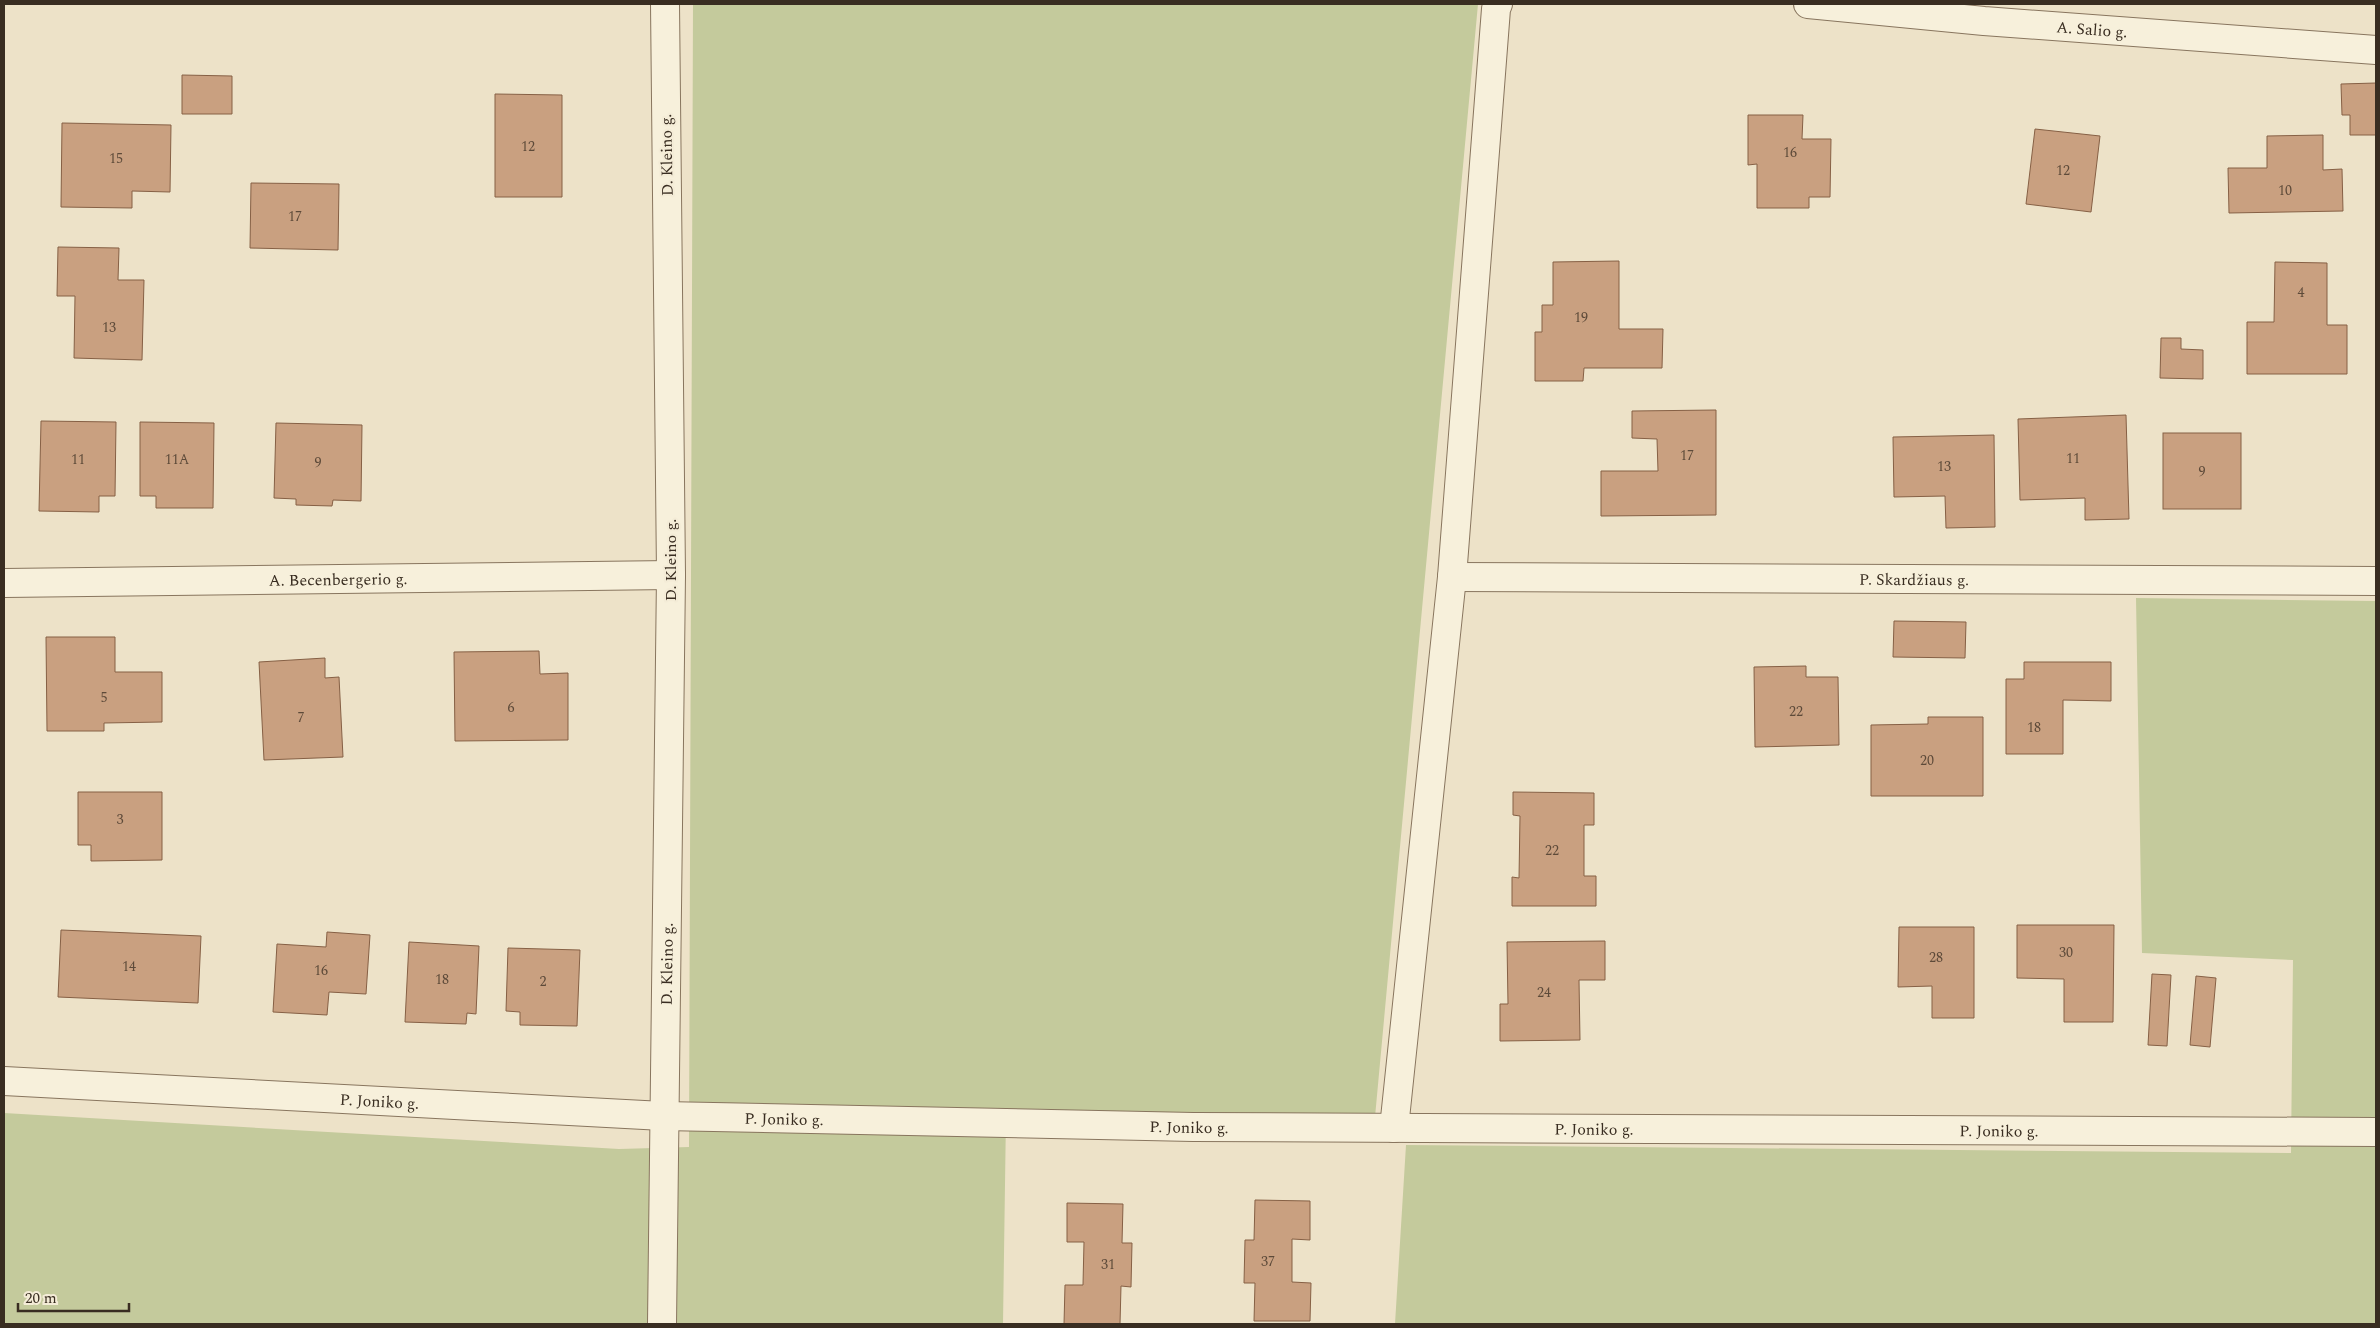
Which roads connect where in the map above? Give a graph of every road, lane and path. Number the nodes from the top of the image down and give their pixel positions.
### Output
1 (665, 4) edge
2 (1498, 4) edge
3 (1808, 4) edge
4 (2376, 50) edge
5 (671, 575) junction
6 (1452, 577) junction
7 (2376, 581) edge
8 (4, 583) edge
9 (4, 1081) edge
10 (663, 1116) junction
11 (1394, 1128) junction
12 (2376, 1132) edge
13 (662, 1324) edge

1 - 5 street, D. Kleino g.
2 - 6 street
3 - 4 street, A. Salio g.
5 - 8 street, A. Becenbergerio g.
5 - 10 street, D. Kleino g.
6 - 7 street, P. Skardžiaus g.
6 - 11 street
9 - 10 street, P. Joniko g.
10 - 11 street, P. Joniko g.
10 - 13 street, D. Kleino g.
11 - 12 street, P. Joniko g.

